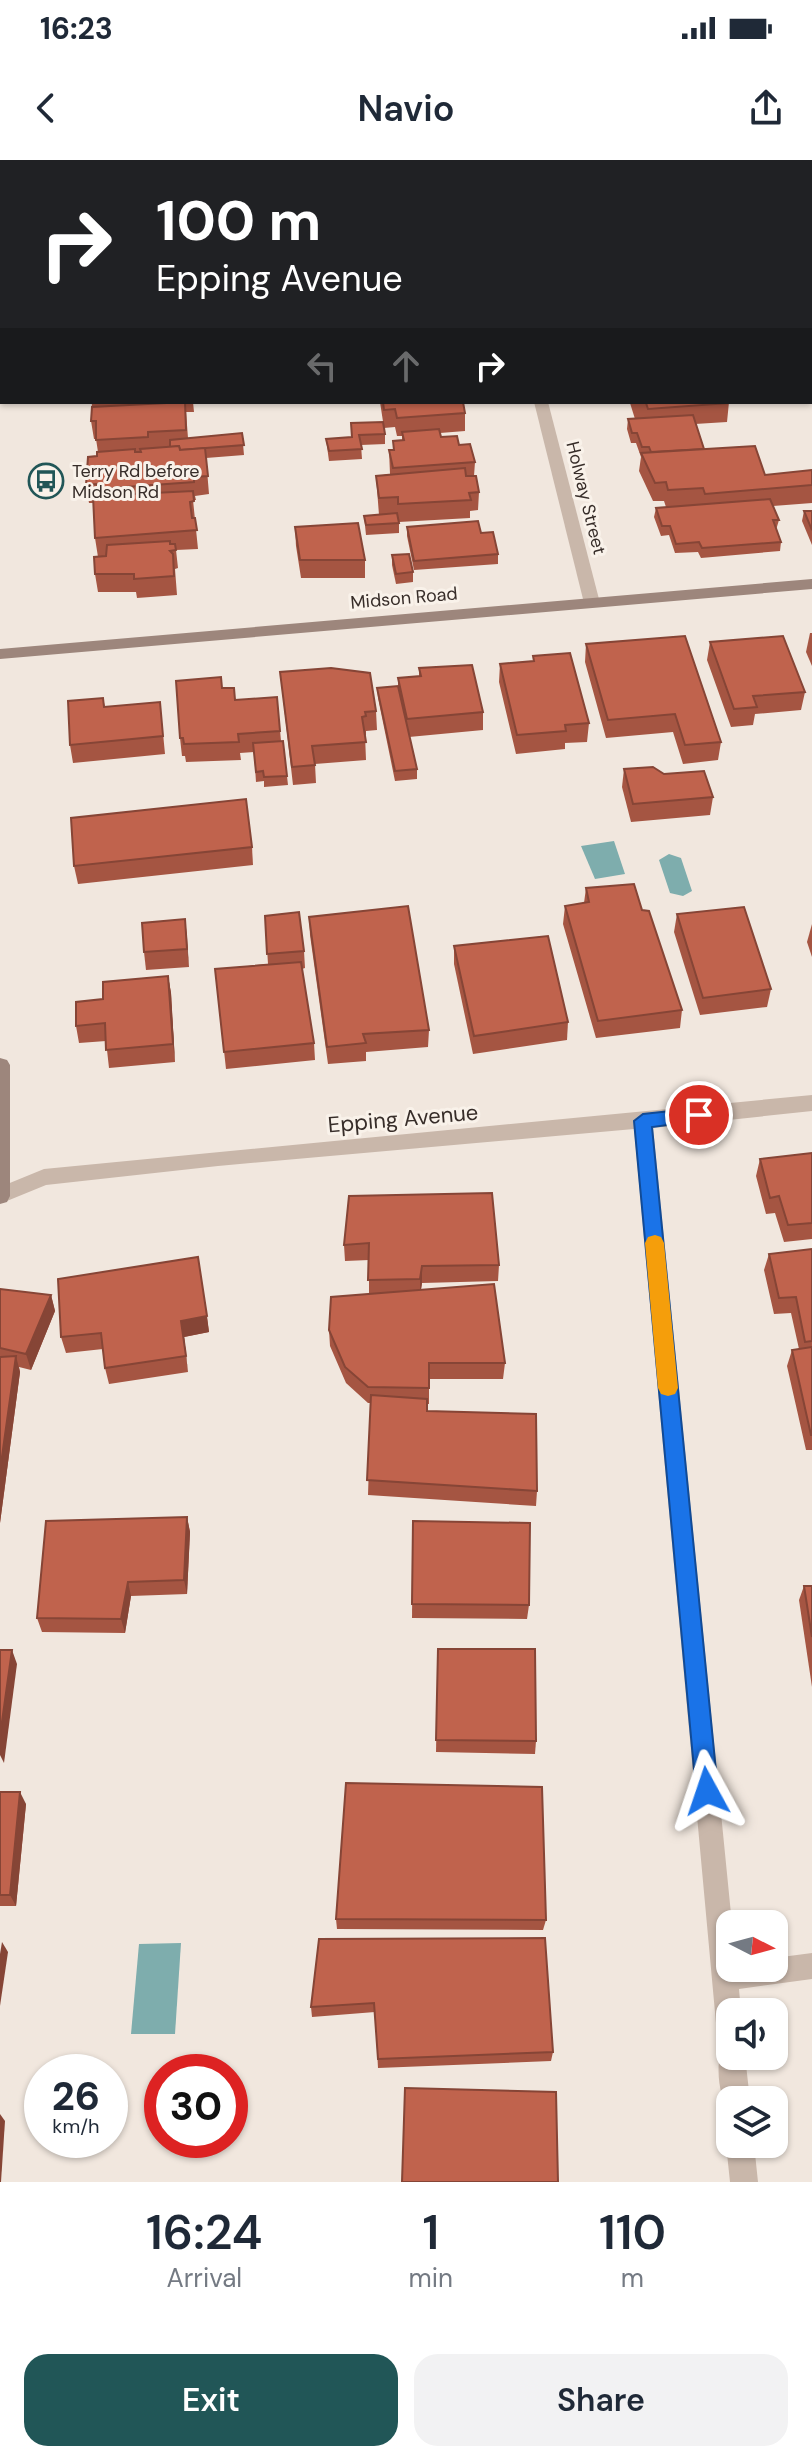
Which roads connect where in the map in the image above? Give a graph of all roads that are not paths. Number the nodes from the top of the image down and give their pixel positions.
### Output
1 (542, 404) edge
2 (812, 584) edge
3 (592, 603) junction
4 (0, 654) edge
5 (0, 1065) edge
6 (812, 1103) edge
7 (643, 1121) junction
8 (1, 1196) edge
9 (718, 1910) edge
10 (812, 1966) edge
11 (788, 1969) edge
12 (741, 2158) edge
13 (744, 2182) edge

1 - 3 street, Holway Street
2 - 3 street, Midson Road
3 - 4 street, Midson Road
5 - 8 street
6 - 7 street, Epping Avenue
7 - 8 street, Epping Avenue
7 - 9 street
10 - 11 street
12 - 13 street

